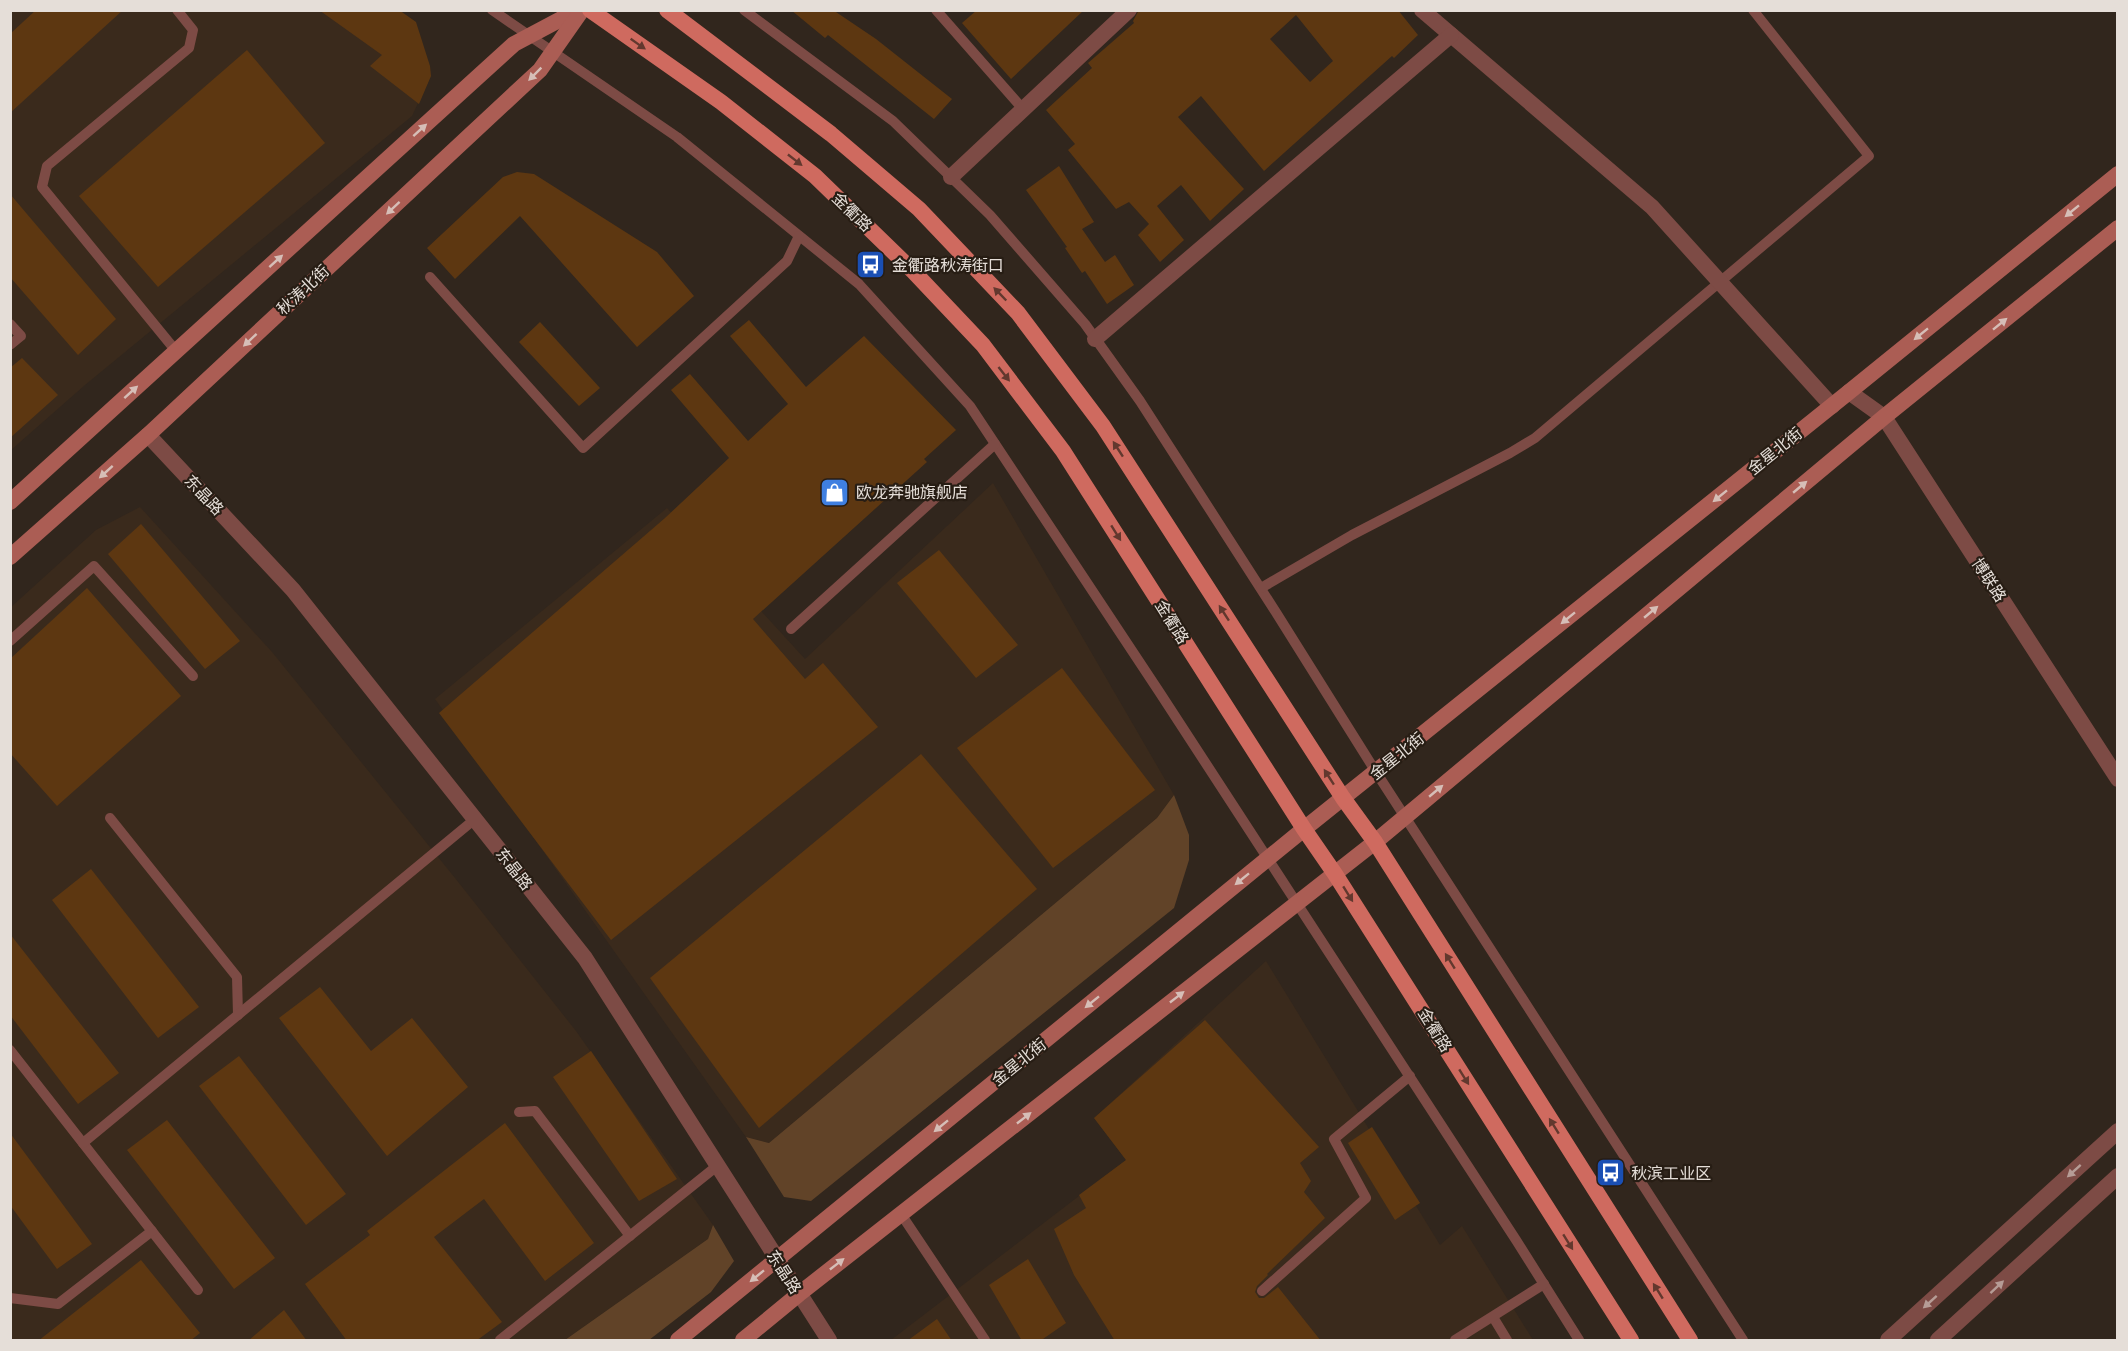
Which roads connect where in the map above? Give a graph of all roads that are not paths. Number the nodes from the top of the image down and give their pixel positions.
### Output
1 (177, 10) edge
2 (492, 10) edge
3 (580, 10) edge
4 (590, 10) edge
5 (667, 10) edge
6 (744, 10) edge
7 (936, 10) edge
8 (1129, 10) edge
9 (1422, 10) edge
10 (1753, 10) edge
11 (1451, 35) junction
12 (530, 36) junction
13 (553, 52) junction
14 (1023, 109) junction
15 (2118, 174) edge
16 (951, 177) junction
17 (2118, 228) edge
18 (799, 236) junction
19 (430, 277) dead end
20 (1719, 282) junction
21 (10, 324) edge
22 (1095, 339) junction
23 (10, 345) edge
24 (176, 351) junction
25 (1849, 392) junction
26 (1832, 406) junction
27 (1884, 417) junction
28 (148, 435) junction
29 (995, 444) junction
30 (10, 502) edge
31 (10, 557) edge
32 (1261, 588) junction
33 (791, 629) dead end
34 (10, 641) edge
35 (192, 676) dead end
36 (1376, 772) junction
37 (2118, 779) edge
38 (1343, 798) junction
39 (1405, 817) junction
40 (111, 818) dead end
41 (475, 819) junction
42 (1304, 829) junction
43 (1375, 842) junction
44 (1268, 858) junction
45 (1335, 874) junction
46 (1297, 903) junction
47 (238, 1015) junction
48 (10, 1050) edge
49 (1410, 1077) junction
50 (519, 1112) dead end
51 (2118, 1131) edge
52 (83, 1143) junction
53 (717, 1166) junction
54 (2118, 1176) edge
55 (901, 1214) junction
56 (152, 1231) junction
57 (630, 1236) junction
58 (776, 1260) junction
59 (1544, 1284) junction
60 (198, 1290) dead end
61 (1262, 1291) dead end
62 (799, 1294) junction
63 (10, 1298) edge
64 (1492, 1317) junction
65 (500, 1341) edge
66 (678, 1341) edge
67 (743, 1341) edge
68 (829, 1341) edge
69 (985, 1341) edge
70 (1455, 1341) edge
71 (1507, 1341) edge
72 (1579, 1341) edge
73 (1631, 1341) edge
74 (1690, 1341) edge
75 (1743, 1341) edge
76 (1888, 1341) edge
77 (1938, 1341) edge

1 - 24 lane
2 - 12 lane
3 - 12 main road, 秋涛北街
3 - 13 main road, 秋涛北街
4 -> 42 main road, 金衢路
38 -> 5 main road
6 - 16 lane
7 - 14 lane
8 - 14 street
9 - 11 street
10 - 20 lane
11 - 20 street
11 - 22 street
12 - 13 lane
24 -> 12 main road, 秋涛北街
13 - 18 lane
13 -> 28 main road, 秋涛北街
14 - 16 street
15 -> 25 main road, 金星北街
16 - 22 lane
27 -> 17 main road
18 - 19 lane
18 - 29 lane
20 - 26 street
20 - 32 lane
21 - 23 lane
22 - 32 lane
30 -> 24 main road, 秋涛北街
25 - 26 main road, 金星北街
25 - 27 street, 博联路
26 -> 36 main road, 金星北街
27 - 37 street, 博联路
39 -> 27 main road
28 -> 31 main road, 秋涛北街
28 - 41 street, 东晶路
29 - 33 lane
29 - 44 lane
32 - 36 lane
34 - 35 lane
36 - 38 main road, 金星北街
36 - 39 lane
38 - 42 main road, 金星北街
38 - 43 main road
39 - 43 main road
39 - 75 lane
40 - 47 lane
41 - 47 lane
41 - 53 street, 东晶路
42 - 44 main road, 金星北街
42 - 45 main road, 金衢路
43 - 45 main road
74 -> 43 main road
44 - 46 lane
44 -> 58 main road, 金星北街
45 - 46 main road
45 -> 73 main road, 金衢路
46 - 49 lane
55 -> 46 main road
47 - 52 lane
48 - 52 lane
49 - 59 lane
49 - 61 lane
50 - 57 lane
51 -> 76 street
52 - 56 lane
53 - 57 lane
53 - 58 street, 东晶路
77 -> 54 street
62 -> 55 main road
55 - 69 lane
56 - 60 lane
56 - 63 lane
57 - 65 lane
58 - 62 street, 东晶路
58 -> 66 main road, 金星北街
59 - 64 lane
59 - 72 lane
62 - 67 main road
62 - 68 street, 东晶路
64 - 70 lane
64 - 71 lane

